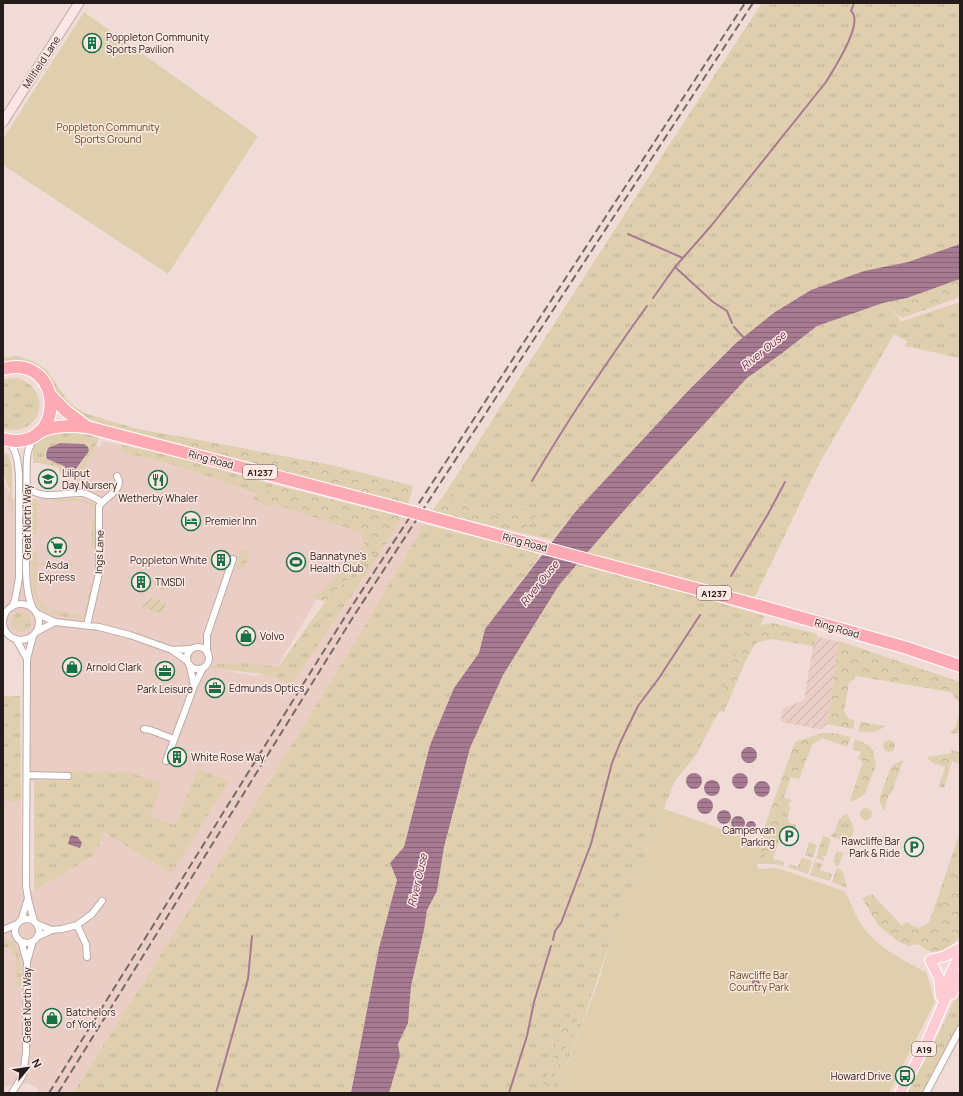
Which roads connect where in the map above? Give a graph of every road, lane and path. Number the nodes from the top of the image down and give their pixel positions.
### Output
1 (79, 3) edge
2 (3, 122) edge
3 (3, 369) edge
4 (50, 395) junction
5 (87, 427) junction
6 (37, 434) junction
7 (6, 440) edge
8 (117, 476) dead end
9 (27, 486) junction
10 (102, 502) junction
11 (233, 560) dead end
12 (7, 611) edge
13 (34, 611) junction
14 (55, 622) junction
15 (87, 626) junction
16 (5, 633) edge
17 (34, 634) junction
18 (207, 635) junction
19 (16, 639) junction
20 (193, 648) junction
21 (172, 650) junction
22 (208, 653) junction
23 (936, 657) junction
24 (960, 658) edge
25 (27, 659) junction
26 (188, 664) junction
27 (960, 666) edge
28 (203, 668) junction
29 (194, 686) junction
30 (144, 729) dead end
31 (174, 739) junction
32 (166, 761) dead end
33 (27, 775) junction
34 (68, 776) dead end
35 (28, 899) junction
36 (102, 901) dead end
37 (19, 922) junction
38 (36, 923) junction
39 (77, 925) junction
40 (52, 930) junction
41 (3, 931) edge
42 (19, 939) junction
43 (35, 939) junction
44 (960, 948) edge
45 (960, 955) edge
46 (87, 957) dead end
47 (27, 962) junction
48 (958, 972) edge
49 (941, 1010) junction
50 (960, 1029) edge
51 (12, 1093) edge
52 (900, 1093) edge
53 (926, 1093) edge

1 - 2 street, Millfield Lane
3 - 4 highway, A1237
4 - 5 highway, Ring Road / A1237
4 - 6 highway
5 - 6 highway, Ring Road / A1237
5 - 23 highway, Ring Road / A1237, bridge
6 - 7 highway, A1237
6 - 9 street, Great North Way
7 - 12 street, Great North Way
8 - 10 street
9 - 10 street
9 - 13 street, Great North Way
10 - 15 street, Ings Lane
11 - 18 street
12 - 13 street
12 - 16 street
13 - 14 street
13 - 17 street
14 - 15 street
14 - 17 street
15 - 21 street
16 - 19 street
17 - 19 street
17 - 25 street
18 - 20 street
18 - 22 street
19 - 25 street
20 - 21 street
20 - 22 street
20 - 26 street
21 - 26 street
22 - 28 street
23 - 24 highway
23 - 27 highway, Ring Road / A1237
25 - 33 street
26 - 28 street
26 - 29 street
28 - 29 street
29 - 31 street
30 - 31 street
31 - 32 street
33 - 34 street
33 - 35 street
35 - 37 street
35 - 38 street
36 - 39 street
37 - 38 street
37 - 41 street
37 - 42 street
38 - 40 street
38 - 43 street
39 - 40 street
39 - 46 street
40 - 43 street
41 - 42 street
42 - 43 street
42 - 47 street, Great North Way
43 - 47 street, Great North Way
44 - 49 main road
45 - 48 main road, A19
47 - 51 street, Great North Way
48 - 49 main road, A19
49 - 52 main road, A19
50 - 53 street

